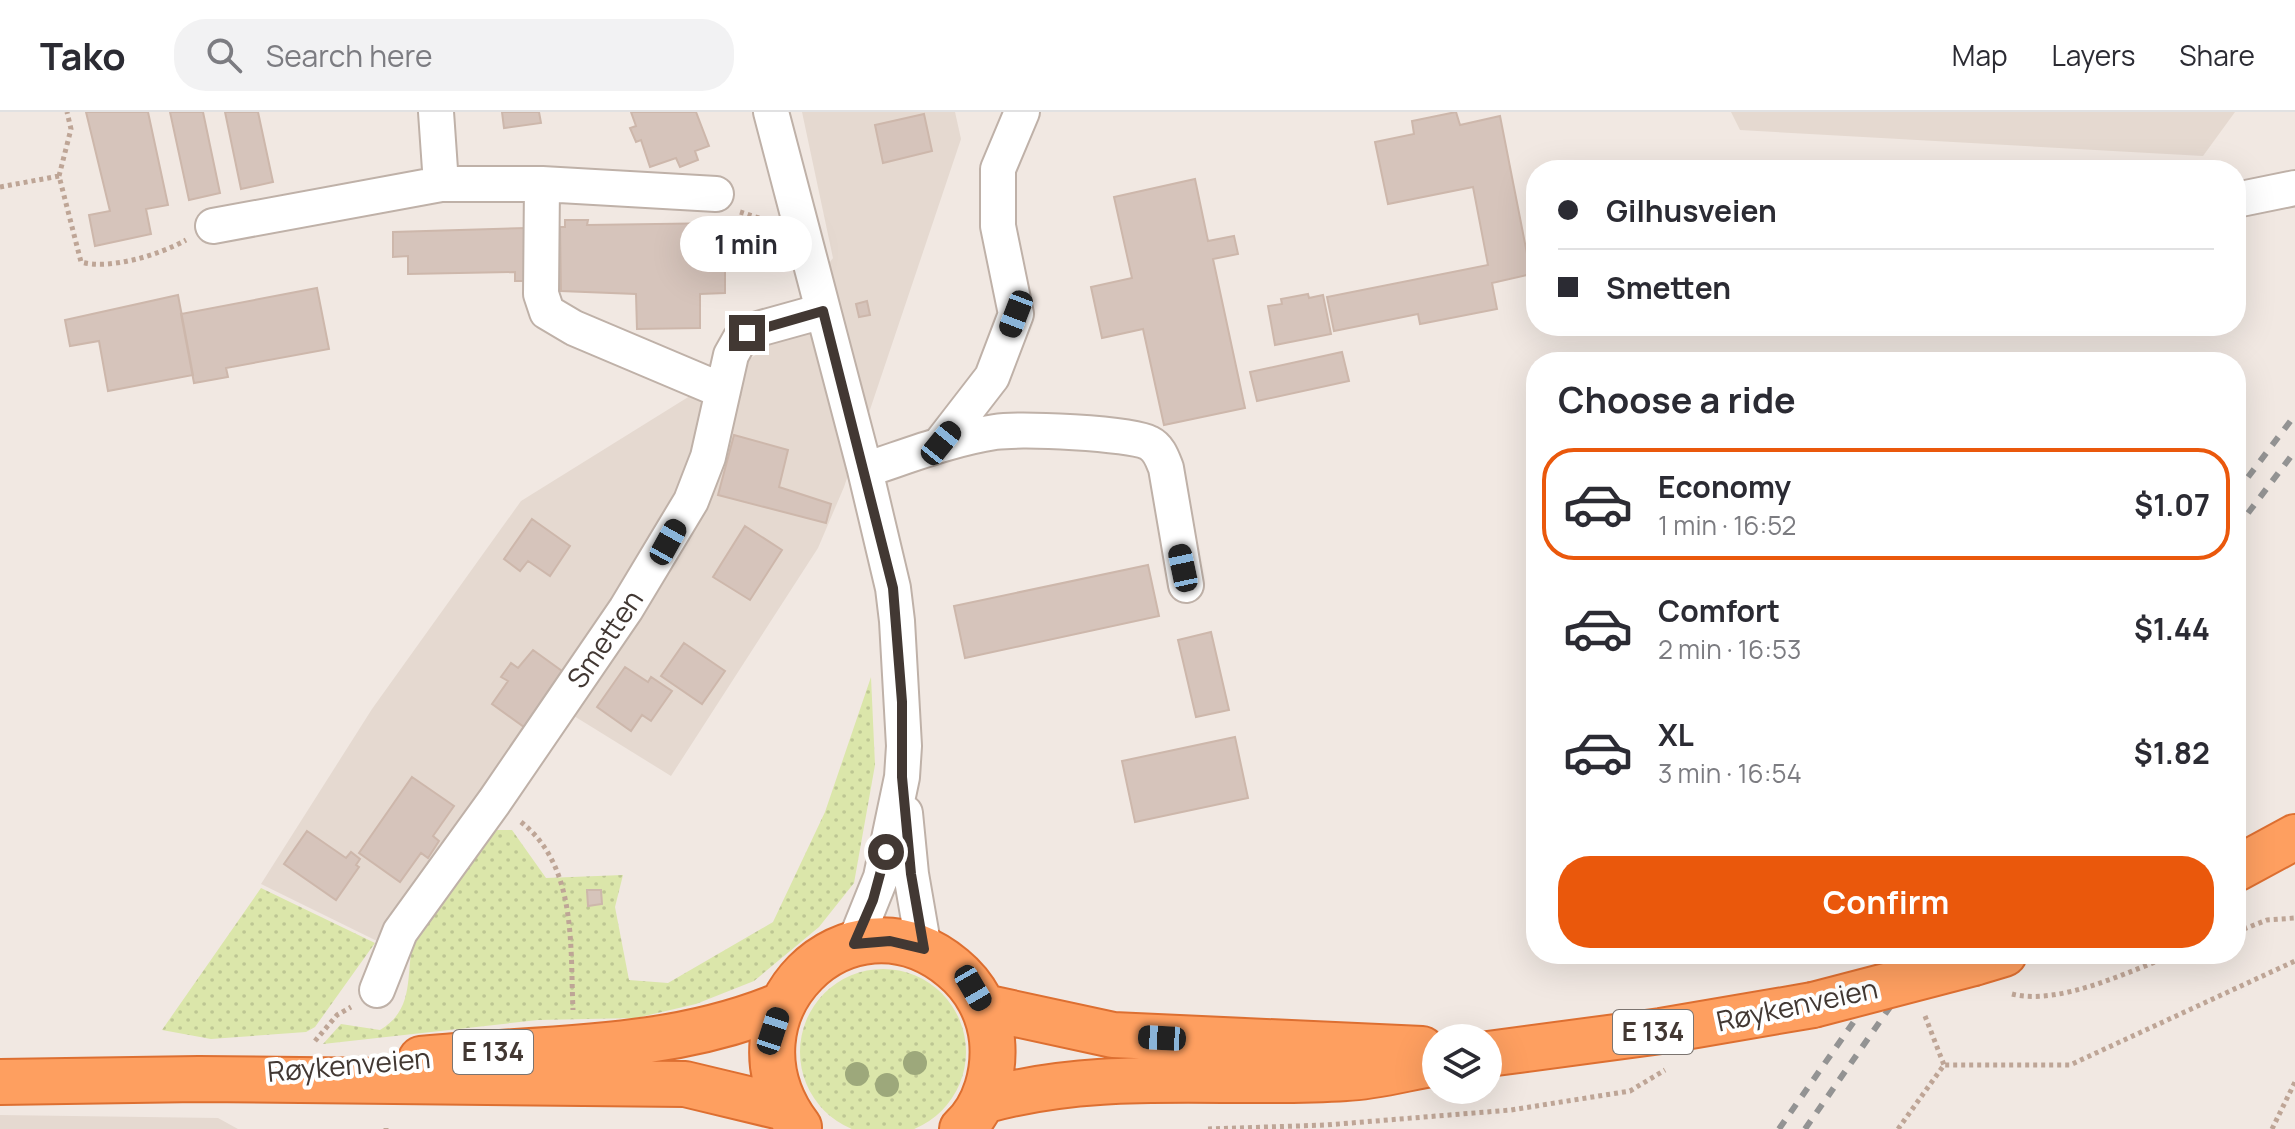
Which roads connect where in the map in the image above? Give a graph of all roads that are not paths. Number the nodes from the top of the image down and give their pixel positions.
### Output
1 (436, 112) edge
2 (771, 112) edge
3 (1022, 112) edge
4 (441, 184) junction
5 (542, 184) junction
6 (2295, 188) edge
7 (716, 194) dead end
8 (2246, 198) edge
9 (213, 226) road end
10 (823, 311) junction
11 (723, 391) junction
12 (941, 443) junction
13 (865, 470) junction
14 (1186, 585) dead end
15 (902, 777) junction
16 (2295, 837) edge
17 (2295, 858) edge
18 (2246, 866) edge
19 (2246, 870) edge
20 (854, 944) junction
21 (924, 949) junction
22 (1994, 970) edge
23 (377, 990) road end
24 (781, 1005) junction
25 (984, 1007) junction
26 (1422, 1049) edge
27 (1502, 1052) edge
28 (1422, 1065) edge
29 (199, 1079) junction
30 (0, 1082) edge
31 (972, 1115) edge
32 (793, 1119) edge

1 - 4 street
2 - 10 street
3 - 12 street
4 - 5 street
4 - 9 street
5 - 7 street
5 - 11 street
6 - 8 street
10 - 11 street, Smetten
10 - 13 street
11 - 23 street, Smetten
12 - 13 street
12 - 14 street
13 - 15 street
15 - 20 street
15 - 21 street
16 - 18 highway
17 - 19 highway
20 - 21 highway, E 134
20 - 24 highway, E 134
21 - 25 highway, E 134
22 - 27 highway, Røykenveien / E 134, bridge
24 - 29 highway, Røykenveien / E 134
24 - 32 highway, E 134
25 - 26 highway
25 - 31 highway, E 134
28 - 31 highway, E 134
29 - 30 highway, Røykenveien / E 134
29 - 32 highway, Røykenveien / E 134

